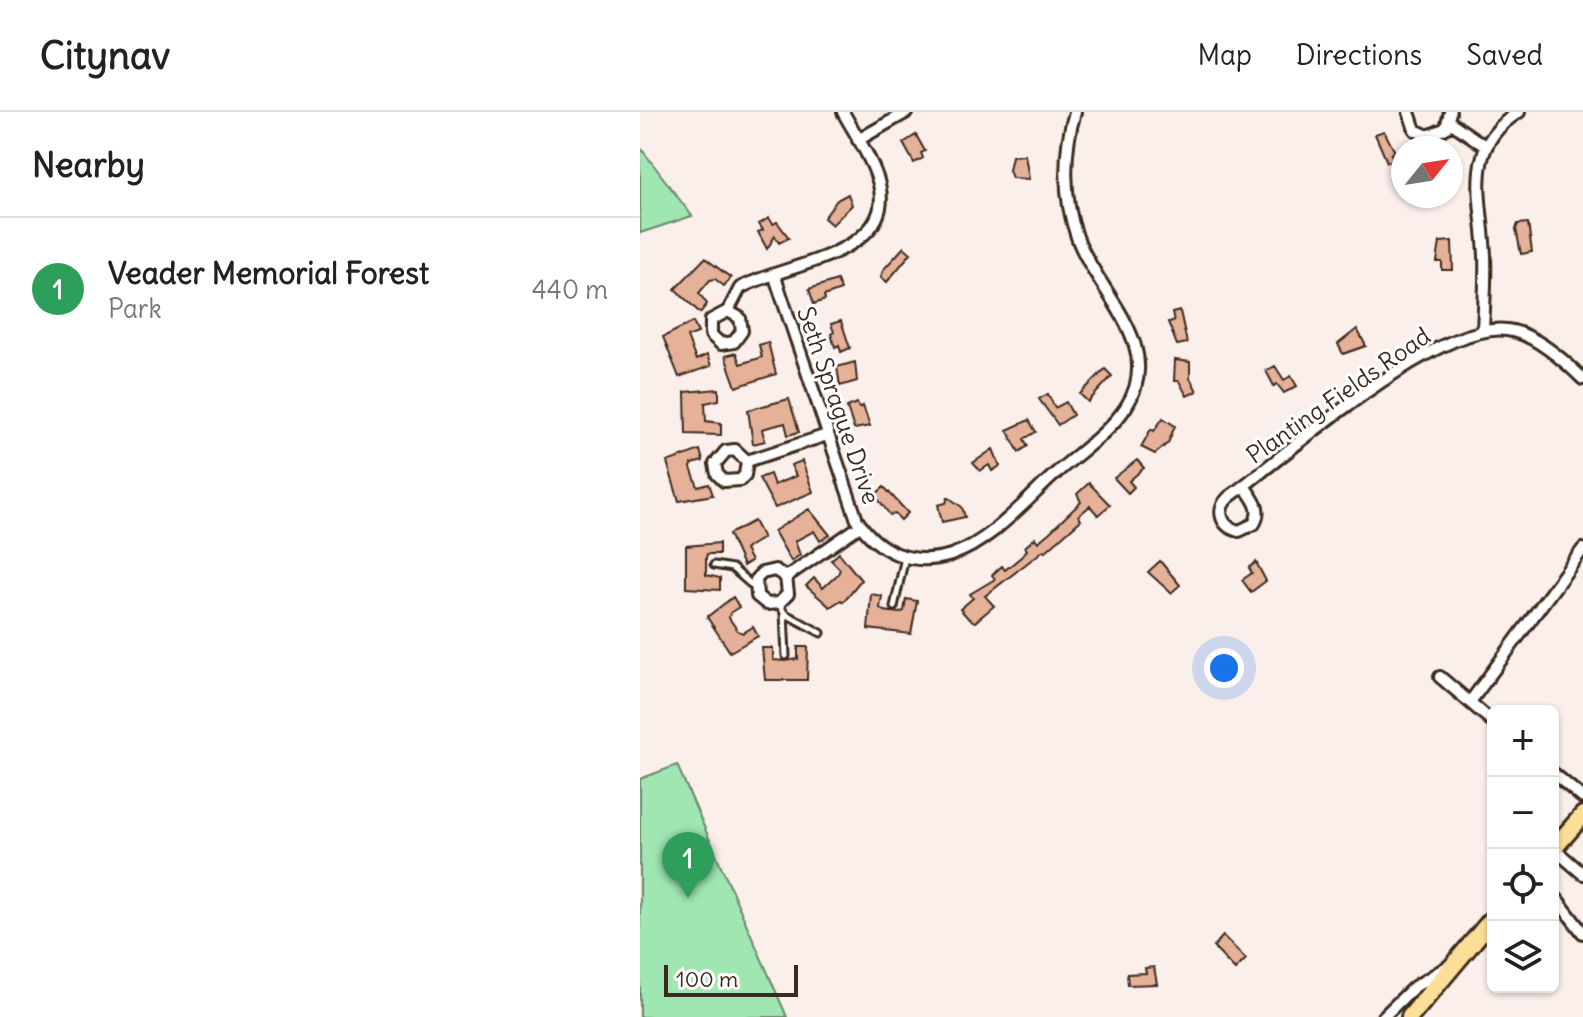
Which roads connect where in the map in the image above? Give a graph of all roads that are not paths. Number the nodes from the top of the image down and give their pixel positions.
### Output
1 (843, 112) edge
2 (907, 112) edge
3 (1075, 112) edge
4 (1409, 112) edge
5 (1519, 112) edge
6 (1450, 117) edge
7 (858, 140) junction
8 (1485, 146) junction
9 (774, 274) junction
10 (728, 311) dead end
11 (1483, 330) junction
12 (1583, 379) edge
13 (827, 435) junction
14 (747, 461) dead end
15 (1244, 486) junction
16 (860, 526) junction
17 (1583, 549) edge
18 (905, 557) junction
19 (714, 565) dead end
20 (786, 577) junction
21 (755, 588) junction
22 (894, 607) dead end
23 (782, 608) junction
24 (821, 633) dead end
25 (786, 656) dead end
26 (1440, 677) dead end
27 (1470, 702) junction
28 (1487, 717) edge
29 (1558, 777) edge
30 (1583, 798) edge
31 (1583, 815) edge
32 (1559, 842) edge
33 (1559, 854) edge
34 (1583, 874) edge
35 (1559, 902) edge
36 (1490, 921) edge
37 (1583, 933) edge
38 (1455, 962) junction
39 (1383, 1017) edge
40 (1410, 1017) edge

1 - 7 street
2 - 7 street
3 - 18 street
4 - 6 street
5 - 8 street
6 - 8 street
7 - 9 street
8 - 11 street
9 - 10 street
9 - 13 street, Seth Sprague Drive
11 - 12 street, Planting Fields Road
11 - 15 street, Planting Fields Road
13 - 14 street
13 - 16 street, Seth Sprague Drive
15 - 15 street, Planting Fields Road
16 - 18 street, Seth Sprague Drive
16 - 20 street
17 - 27 street
18 - 22 lane
19 - 21 lane
20 - 21 street
20 - 23 street
21 - 23 street
23 - 24 lane
23 - 25 lane
26 - 27 street
27 - 28 street
29 - 30 street
31 - 32 main road
33 - 34 street
35 - 37 street
36 - 38 main road
38 - 39 street
38 - 40 main road

